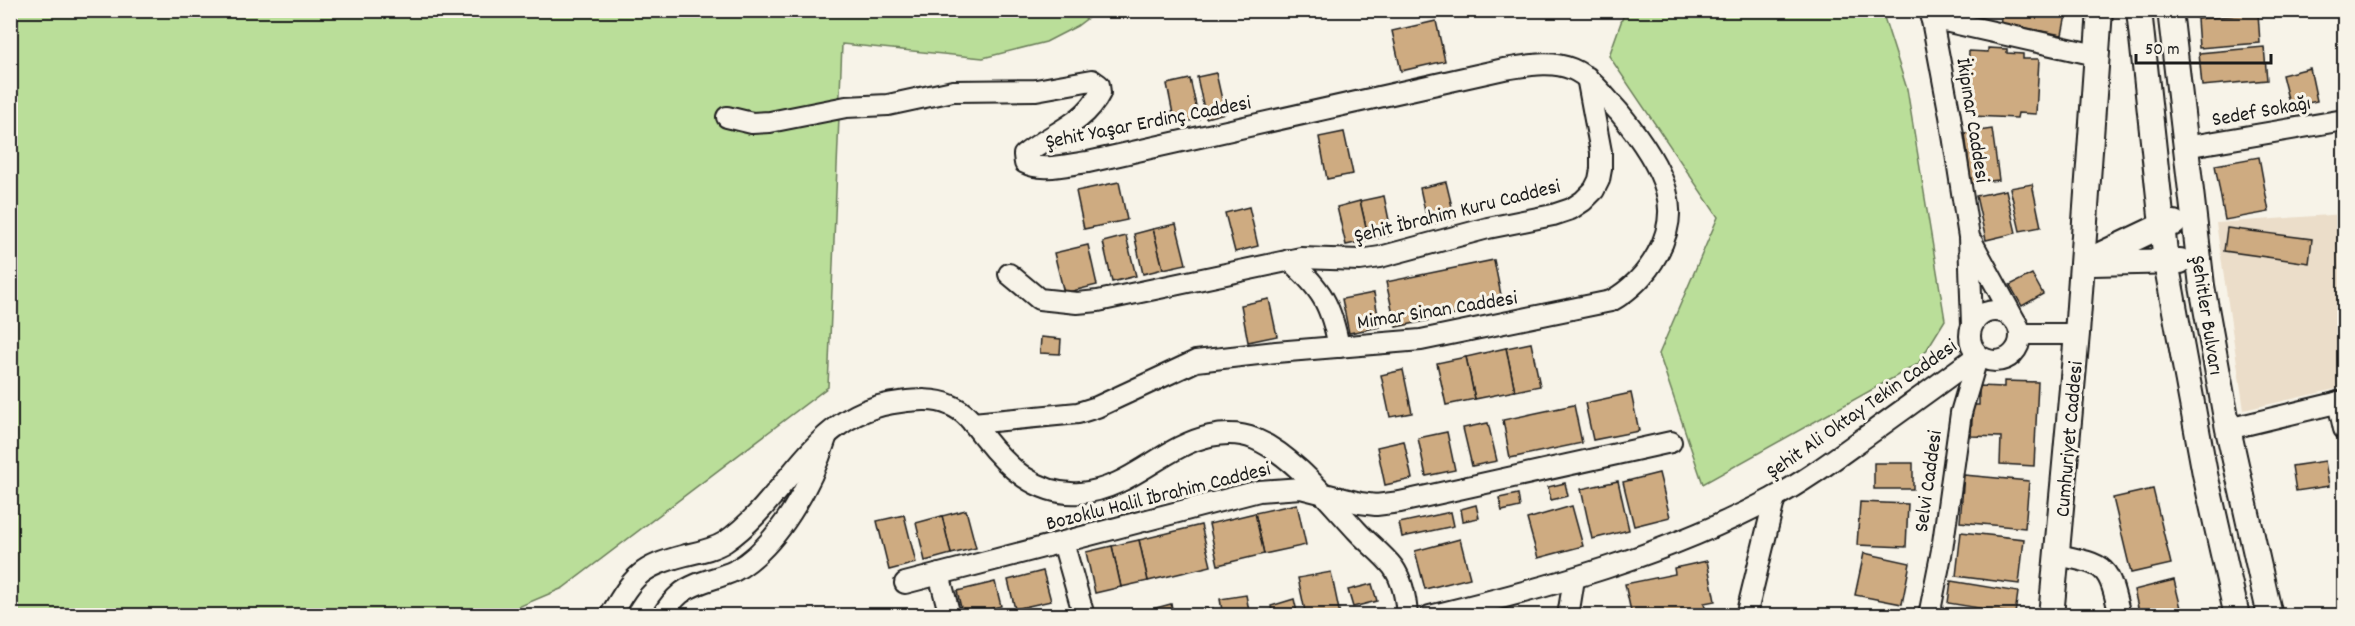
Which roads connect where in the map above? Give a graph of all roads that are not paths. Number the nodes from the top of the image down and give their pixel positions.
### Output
1 (2100, 10) edge
2 (2139, 10) edge
3 (2170, 10) edge
4 (1930, 14) edge
5 (2096, 56) junction
6 (1587, 77) junction
7 (727, 117) dead end
8 (2344, 120) edge
9 (2185, 147) junction
10 (2194, 220) junction
11 (2160, 226) junction
12 (1969, 237) junction
13 (2199, 258) junction
14 (1289, 260) junction
15 (2166, 262) junction
16 (2083, 263) junction
17 (1009, 274) dead end
18 (1972, 325) junction
19 (2018, 326) junction
20 (2077, 334) junction
21 (1339, 347) junction
22 (1978, 355) junction
23 (2341, 401) edge
24 (973, 423) junction
25 (2228, 429) junction
26 (2344, 429) edge
27 (828, 433) junction
28 (1671, 442) dead end
29 (1323, 493) junction
30 (1775, 497) junction
31 (1064, 542) junction
32 (2057, 555) junction
33 (939, 574) junction
34 (1574, 579) junction
35 (905, 583) dead end
36 (610, 615) edge
37 (662, 615) edge
38 (950, 615) edge
39 (1084, 615) edge
40 (1407, 615) edge
41 (1430, 615) edge
42 (1568, 615) edge
43 (1746, 615) edge
44 (1929, 615) edge
45 (2051, 615) edge
46 (2120, 615) edge
47 (2237, 615) edge
48 (2270, 615) edge

1 - 5 main road, Cumhuriyet Caddesi
2 - 11 main road, Şehitler Bulvarı
3 - 9 main road, Şehitler Bulvarı
4 - 5 street
4 - 12 street, İkipınar Caddesi
5 - 16 main road, Cumhuriyet Caddesi
6 - 7 street, Şehit Yaşar Erdinç Caddesi
6 - 14 street, Şehit İbrahim Kuru Caddesi
6 - 21 street, Mimar Sinan Caddesi
8 - 9 street, Sedef Sokağı
9 - 10 main road, Şehitler Bulvarı
10 - 11 main road
10 - 13 main road, Şehitler Bulvarı
11 - 15 main road, Şehitler Bulvarı
11 - 16 main road
12 - 18 street, İkipınar Caddesi
12 - 19 street, İkipınar Caddesi
13 - 15 main road
13 - 25 main road, Şehitler Bulvarı
14 - 17 street, Şehit İbrahim Kuru Caddesi
14 - 21 street
15 - 16 main road
15 - 47 main road, Şehitler Bulvarı
16 - 20 main road, Cumhuriyet Caddesi
18 - 19 street
18 - 22 street
19 - 20 street
19 - 22 street
20 - 32 main road, Cumhuriyet Caddesi
21 - 24 street, Mimar Sinan Caddesi
22 - 30 street, Şehit Ali Oktay Tekin Caddesi
22 - 44 street, Selvi Caddesi
23 - 25 street
23 - 26 street
24 - 27 street
24 - 29 street
25 - 48 main road, Şehitler Bulvarı
27 - 36 street
27 - 37 street
28 - 29 street, Bozoklu Halil İbrahim Caddesi
29 - 31 street, Bozoklu Halil İbrahim Caddesi
29 - 40 street
30 - 34 street, Şehit Ali Oktay Tekin Caddesi
30 - 43 street
31 - 33 street, Bozoklu Halil İbrahim Caddesi
31 - 39 street
32 - 45 main road, Cumhuriyet Caddesi
32 - 46 street
33 - 35 street, Bozoklu Halil İbrahim Caddesi
33 - 38 street
34 - 41 street, Şehit Ali Oktay Tekin Caddesi
34 - 42 street

